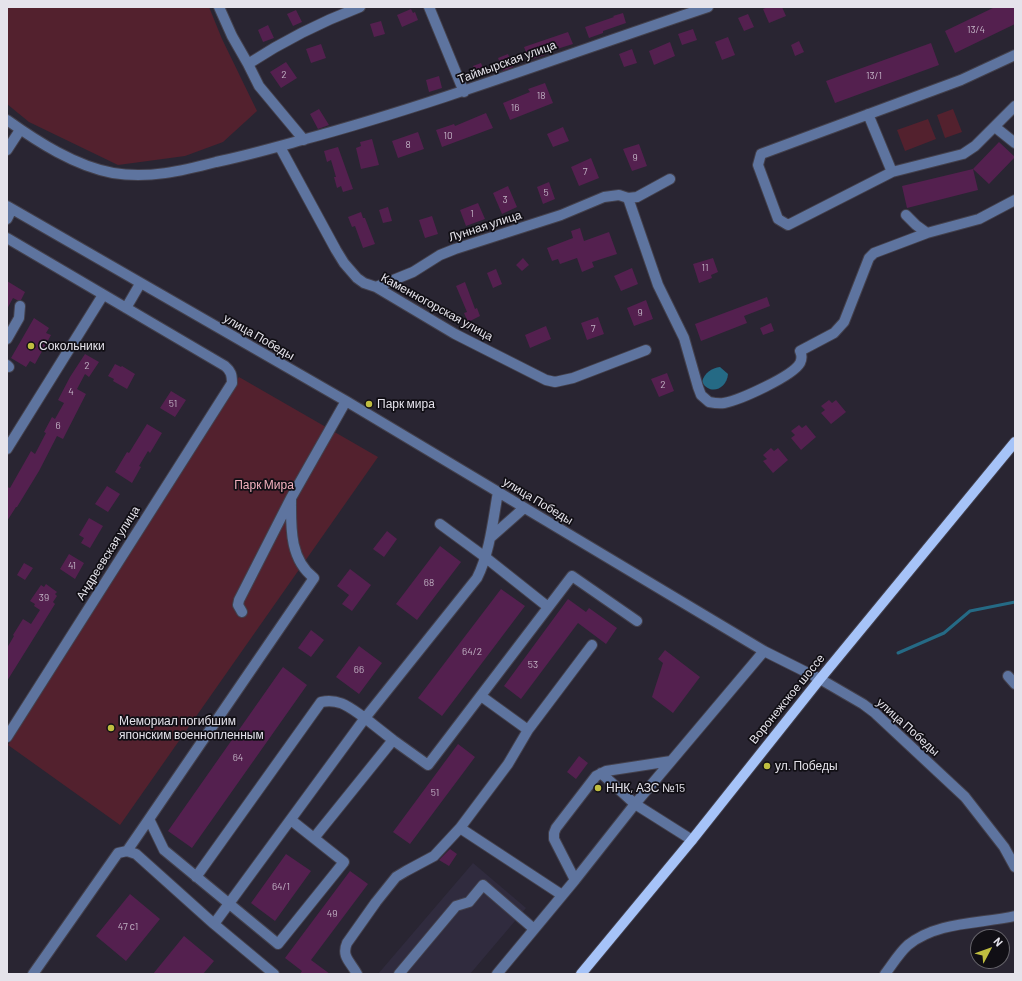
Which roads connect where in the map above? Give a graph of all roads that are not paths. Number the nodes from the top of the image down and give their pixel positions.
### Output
1 (219, 7) edge
2 (360, 7) edge
3 (429, 7) edge
4 (708, 7) edge
5 (1015, 55) edge
6 (248, 64) junction
7 (464, 92) junction
8 (1015, 106) edge
9 (868, 114) junction
10 (7, 120) edge
11 (995, 127) junction
12 (20, 130) junction
13 (304, 140) junction
14 (1015, 143) edge
15 (280, 147) junction
16 (7, 150) edge
17 (892, 172) junction
18 (670, 179) dead end
19 (628, 198) junction
20 (1015, 200) edge
21 (9, 208) edge
22 (906, 215) dead end
23 (7, 219) edge
24 (927, 233) junction
25 (8, 240) edge
26 (140, 284) junction
27 (376, 287) junction
28 (103, 294) junction
29 (20, 306) dead end
30 (126, 308) junction
31 (7, 339) edge
32 (646, 350) dead end
33 (346, 401) junction
34 (1015, 442) edge
35 (7, 449) edge
36 (498, 492) junction
37 (291, 498) junction
38 (524, 508) junction
39 (440, 524) dead end
40 (490, 538) junction
41 (484, 557) junction
42 (548, 608) junction
43 (242, 612) dead end
44 (637, 621) dead end
45 (592, 645) dead end
46 (764, 651) junction
47 (820, 679) junction
48 (481, 696) junction
49 (365, 718) junction
50 (528, 730) junction
51 (7, 737) edge
52 (394, 740) junction
53 (670, 761) junction
54 (601, 773) junction
55 (634, 804) junction
56 (149, 819) junction
57 (291, 820) junction
58 (460, 828) junction
59 (314, 838) junction
60 (692, 840) junction
61 (127, 851) junction
62 (1015, 867) edge
63 (196, 877) junction
64 (575, 880) junction
65 (562, 895) junction
66 (229, 904) junction
67 (1015, 916) edge
68 (214, 924) junction
69 (534, 929) junction
70 (33, 974) edge
71 (274, 974) edge
72 (357, 974) edge
73 (399, 974) edge
74 (496, 974) edge
75 (581, 974) edge
76 (884, 974) edge

1 - 6 street
2 - 6 street
3 - 7 street
4 - 7 street, Таймырская улица
5 - 9 street
6 - 13 street
7 - 13 street, Таймырская улица
8 - 11 street
9 - 17 street
9 - 17 street
10 - 12 street, Таймырская улица
11 - 14 street
11 - 17 street
12 - 15 street, Таймырская улица
12 - 16 street
13 - 15 street, Таймырская улица
15 - 27 street, Каменногорская улица
18 - 19 street
19 - 24 street
19 - 27 street, Лунная улица
20 - 24 street
21 - 23 street
21 - 26 street, улица Победы
22 - 24 street
25 - 28 street
26 - 30 street
26 - 33 street, улица Победы
27 - 32 street, Каменногорская улица
28 - 30 street
28 - 35 street
29 - 31 street
30 - 51 street, Андреевская улица
33 - 36 street, улица Победы
33 - 37 street
34 - 47 main road, Воронежское шоссе
36 - 38 street, улица Победы
36 - 40 street
37 - 43 street
37 - 56 street
38 - 40 street
38 - 46 street, улица Победы
39 - 41 street
40 - 41 street
41 - 42 street
41 - 49 street
42 - 44 street
42 - 48 street
45 - 50 street
46 - 47 street, улица Победы
46 - 53 street
47 - 60 main road, Воронежское шоссе
47 - 62 street, улица Победы
48 - 50 street
48 - 52 street
49 - 52 street
49 - 57 street
49 - 63 street
50 - 58 street
52 - 59 street
53 - 54 street
53 - 55 street
54 - 55 street
54 - 64 street
55 - 60 street
55 - 64 street
56 - 61 street
56 - 63 street
57 - 59 street
57 - 66 street
58 - 65 street
58 - 72 street
59 - 66 street
60 - 75 main road, Воронежское шоссе
61 - 68 street
61 - 70 street
63 - 66 street
64 - 65 street
65 - 69 street
66 - 68 street
67 - 76 street
68 - 71 street
69 - 73 street
69 - 74 street

